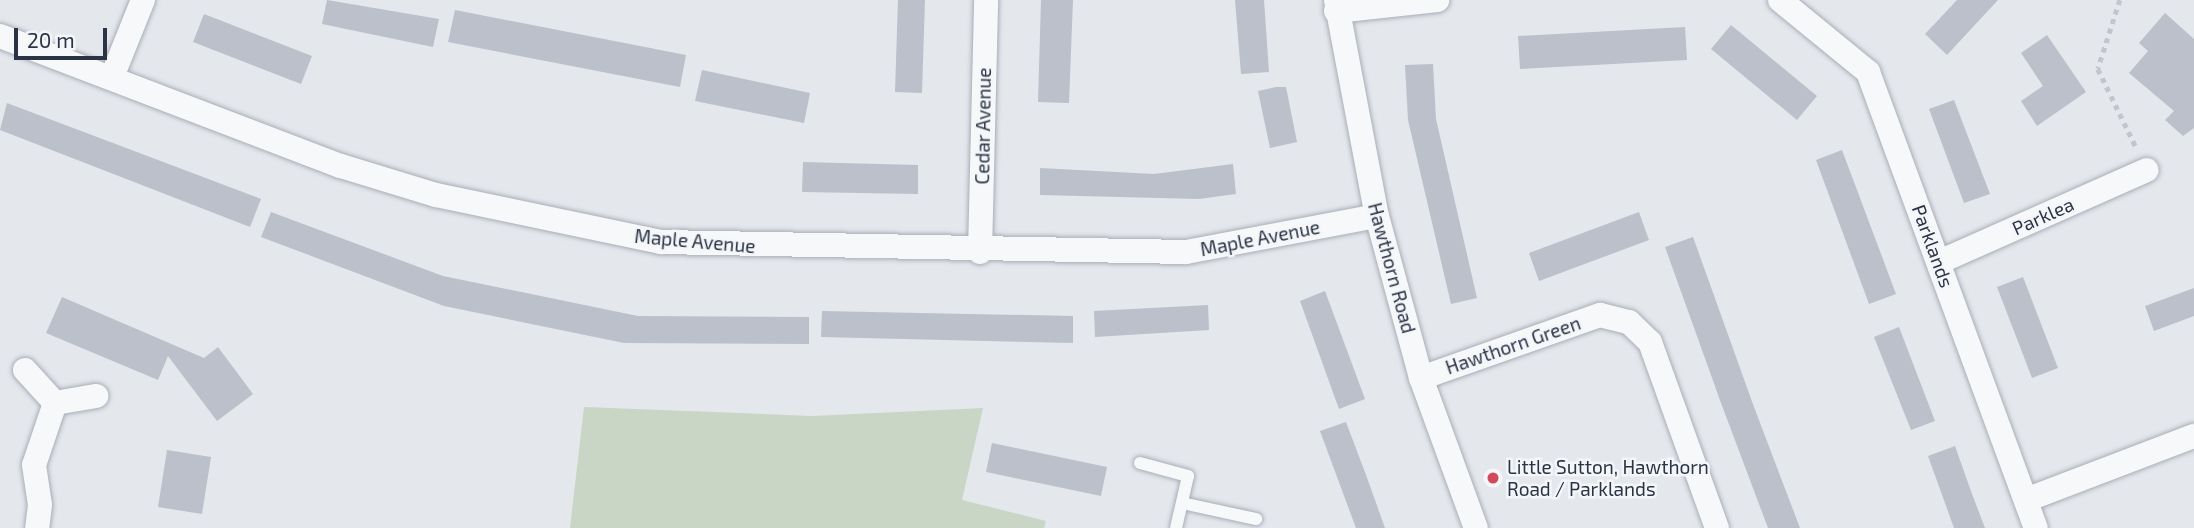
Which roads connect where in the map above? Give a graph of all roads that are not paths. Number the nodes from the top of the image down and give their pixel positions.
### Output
1 (143, 0) edge
2 (986, 0) edge
3 (1437, 0) edge
4 (1780, 0) edge
5 (1336, 5) edge
6 (0, 36) edge
7 (112, 77) junction
8 (2147, 170) road end
9 (1377, 216) junction
10 (979, 252) junction
11 (1939, 262) junction
12 (25, 370) dead end
13 (1421, 378) junction
14 (96, 396) dead end
15 (55, 402) junction
16 (2194, 436) edge
17 (1140, 463) dead end
18 (2026, 500) junction
19 (1182, 503) junction
20 (1256, 519) dead end
21 (37, 528) edge
22 (1176, 528) edge
23 (1476, 528) edge
24 (1717, 528) edge
25 (2036, 528) edge

1 - 7 street
2 - 10 street, Cedar Avenue
3 - 5 street
4 - 11 street, Parklands
5 - 9 street, Hawthorn Road
6 - 7 street, Maple Avenue
7 - 10 street, Maple Avenue
8 - 11 street, Parklea
9 - 10 street, Maple Avenue
9 - 13 street, Hawthorn Road
11 - 18 street, Parklands
12 - 15 street
13 - 23 street, Hawthorn Road
13 - 24 street, Hawthorn Green
14 - 15 street
15 - 21 street
16 - 18 street
17 - 19 lane
18 - 25 street, Parklands
19 - 20 lane
19 - 22 lane

